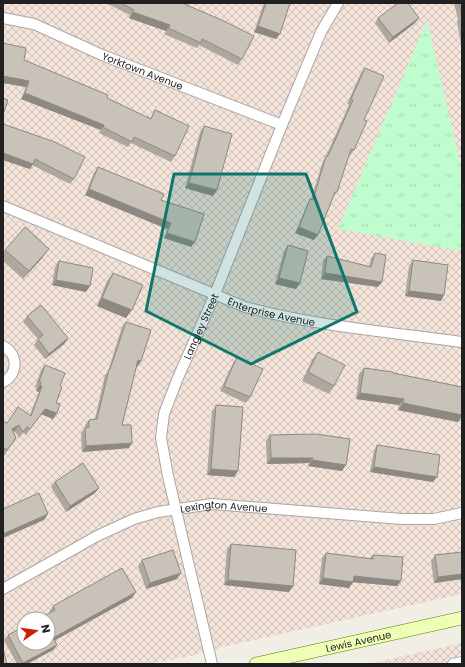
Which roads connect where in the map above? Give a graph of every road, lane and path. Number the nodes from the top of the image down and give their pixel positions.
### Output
1 (338, 3) edge
2 (3, 18) edge
3 (282, 125) junction
4 (3, 206) edge
5 (215, 294) junction
6 (462, 342) edge
7 (3, 346) edge
8 (3, 382) edge
9 (176, 509) junction
10 (462, 513) edge
11 (3, 589) edge
12 (462, 618) edge
13 (462, 662) edge
14 (212, 664) edge
15 (256, 664) edge
16 (452, 664) edge

1 - 3 street, Langley Street
2 - 3 street, Yorktown Avenue
3 - 5 street, Langley Street
4 - 5 street, Enterprise Avenue
5 - 6 street, Enterprise Avenue
5 - 9 street, Langley Street
7 - 8 street
9 - 10 street, Lexington Avenue
9 - 11 street, Lexington Avenue
9 - 14 street, Langley Street
12 - 15 main road, Lewis Avenue
13 - 16 street

